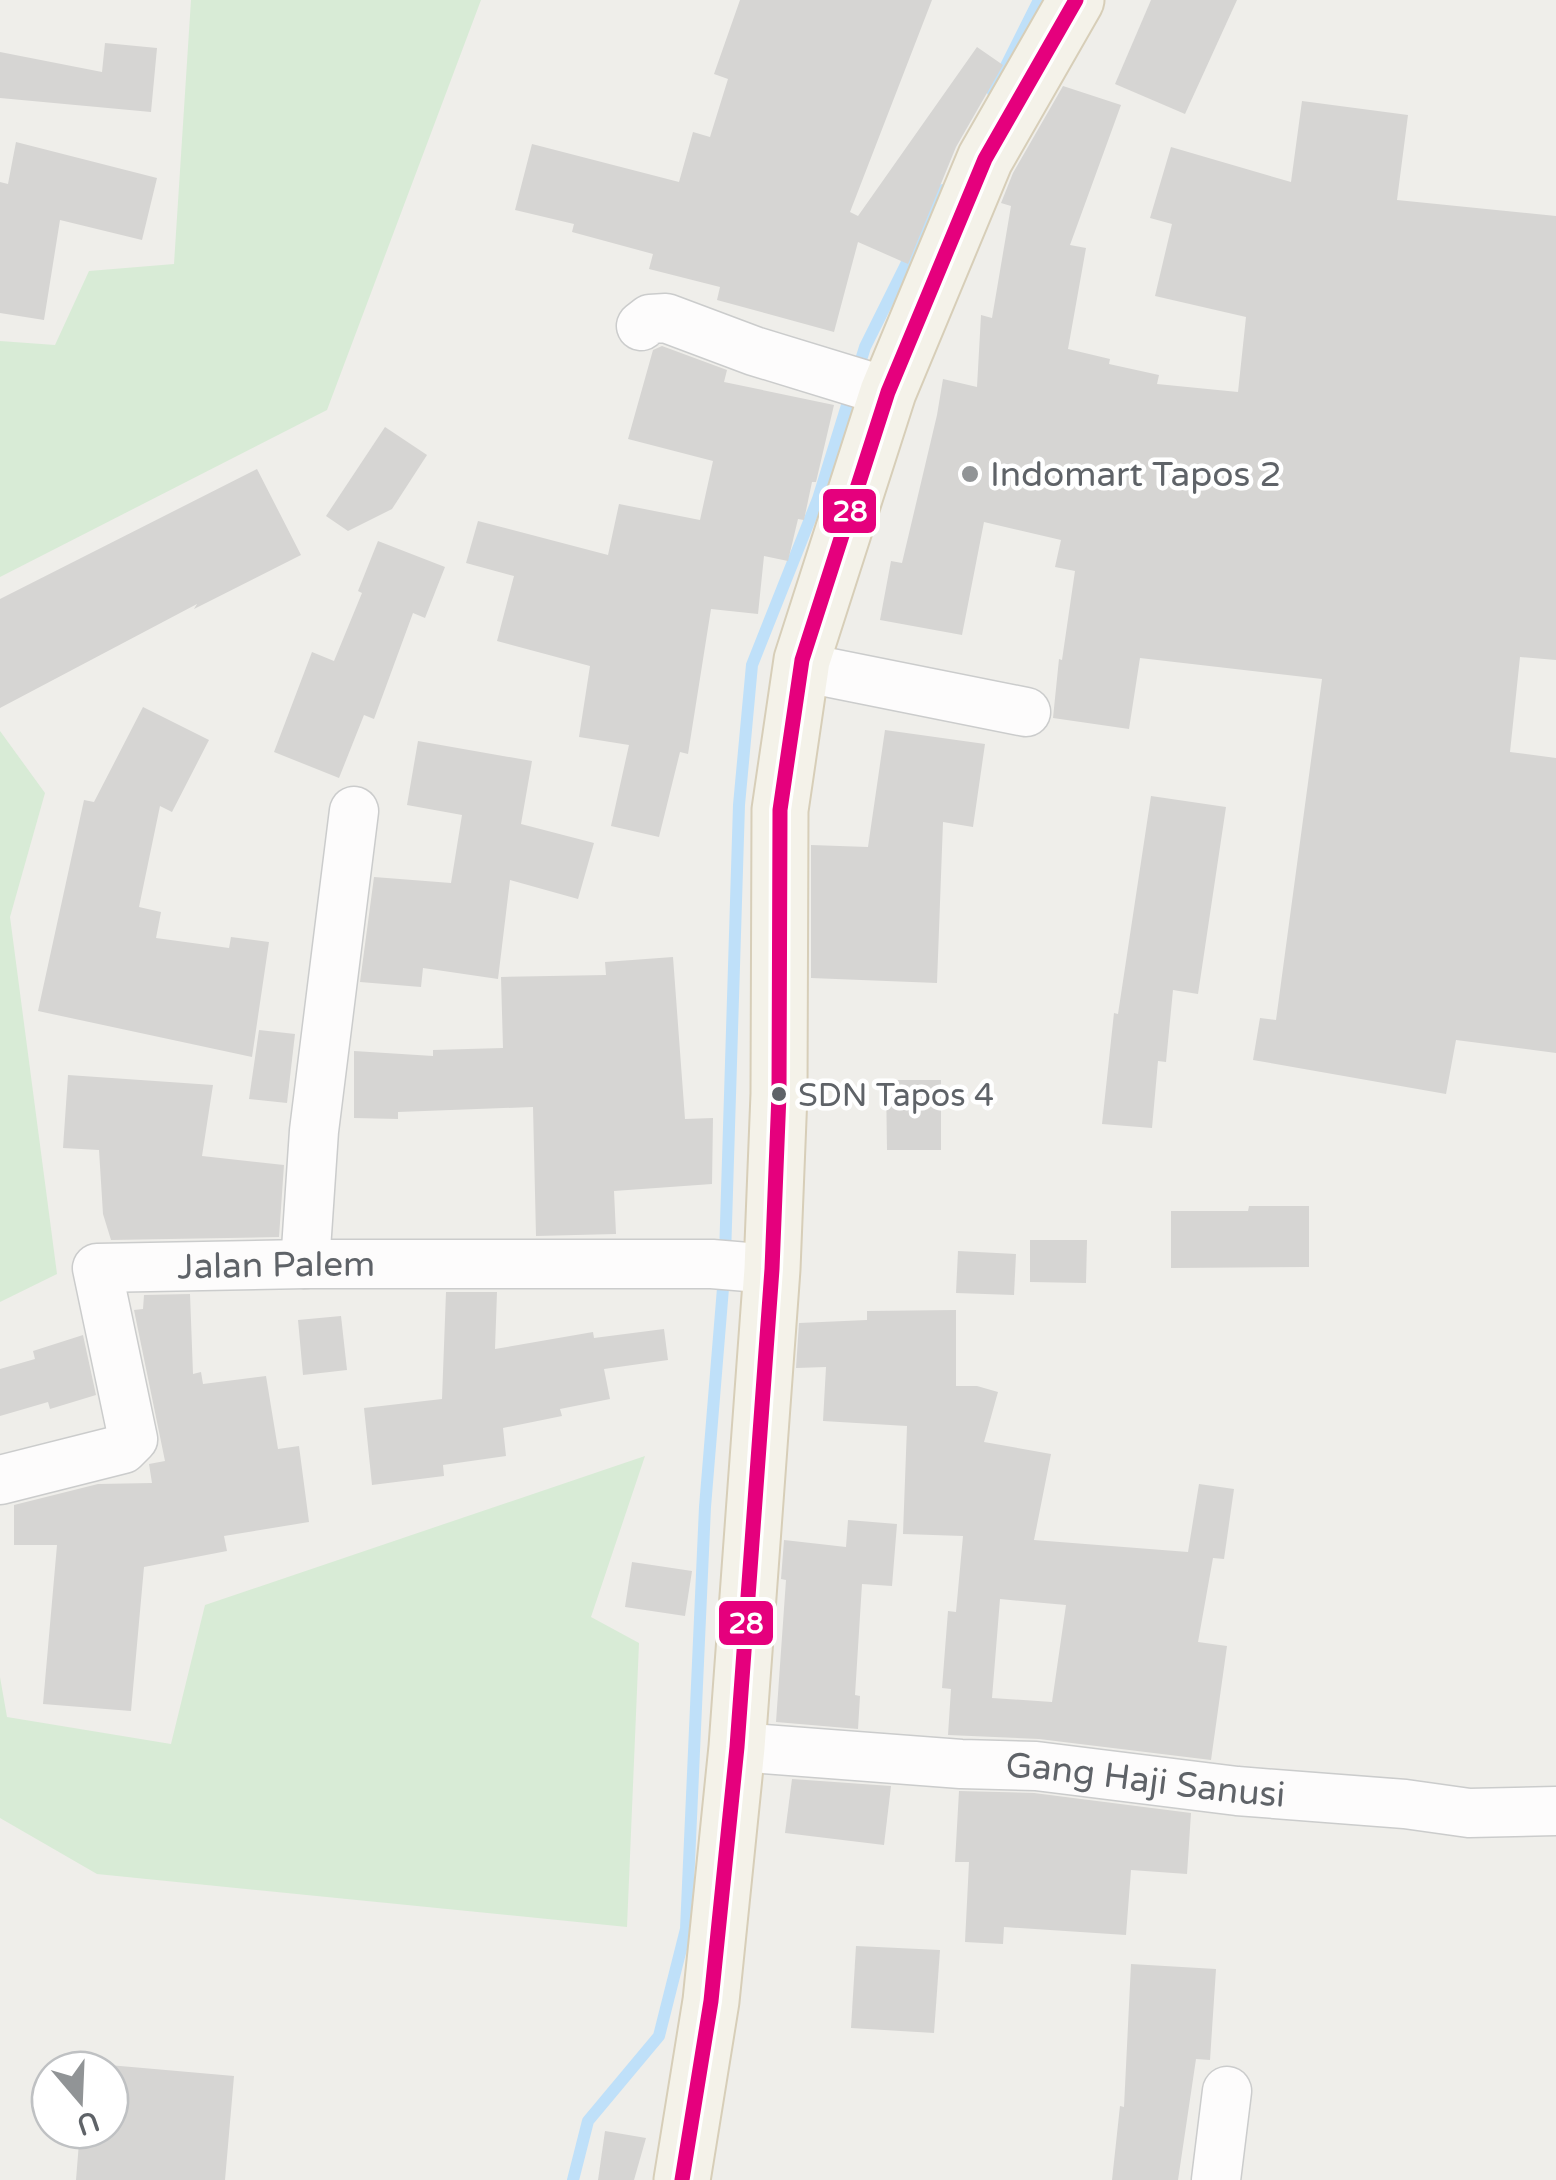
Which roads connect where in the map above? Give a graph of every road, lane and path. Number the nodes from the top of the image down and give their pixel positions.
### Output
1 (1076, 0) edge
2 (642, 326) dead end
3 (864, 386) junction
4 (800, 667) junction
5 (1026, 712) dead end
6 (354, 812) dead end
7 (306, 1264) junction
8 (742, 1267) junction
9 (0, 1480) edge
10 (737, 1747) junction
11 (1556, 1812) edge
12 (1227, 2091) dead end
13 (682, 2180) edge
14 (1216, 2180) edge

1 - 3 main road
2 - 3 street
3 - 4 main road
4 - 5 street
4 - 8 main road
6 - 7 street
7 - 8 street, Jalan Palem
7 - 9 street, Jalan Palem
8 - 10 main road
10 - 11 street, Gang Haji Sanusi
10 - 13 main road
12 - 14 street

